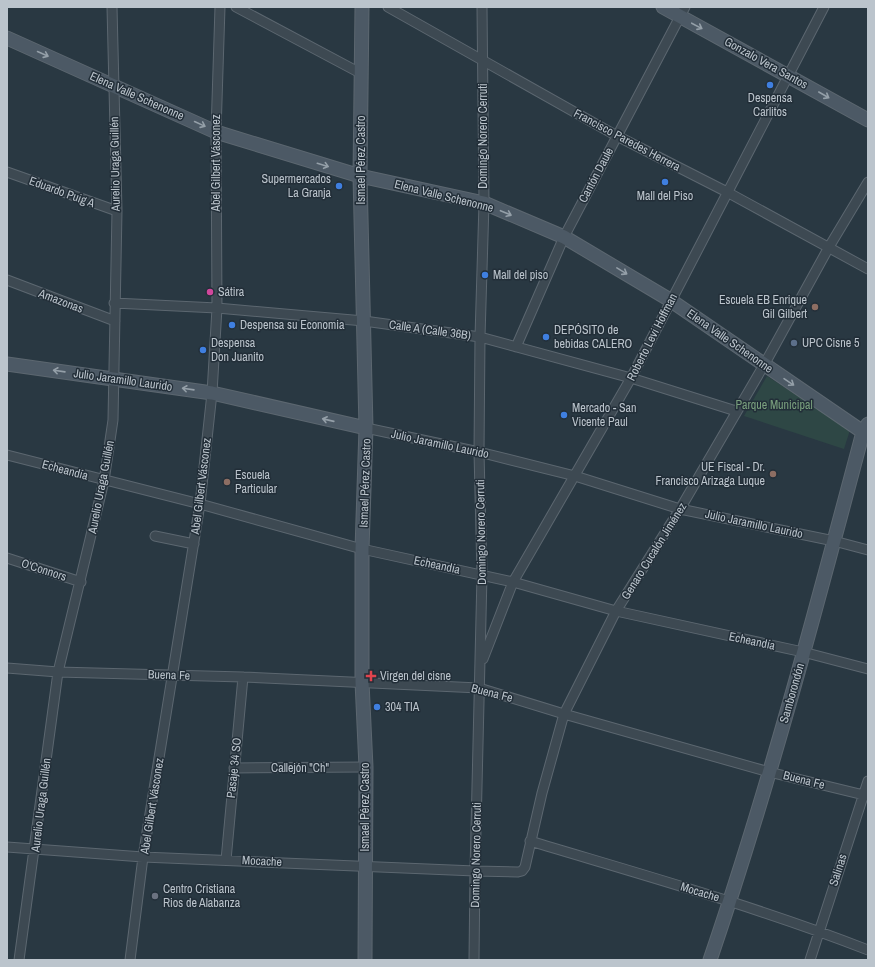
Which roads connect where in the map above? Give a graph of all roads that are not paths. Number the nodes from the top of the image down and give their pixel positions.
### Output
1 (112, 7) edge
2 (220, 7) edge
3 (236, 7) edge
4 (362, 7) edge
5 (388, 7) edge
6 (482, 7) edge
7 (663, 7) edge
8 (824, 7) edge
9 (682, 12) edge
10 (7, 39) edge
11 (483, 60) junction
12 (362, 74) junction
13 (789, 75) junction
14 (114, 85) junction
15 (868, 120) edge
16 (216, 132) junction
17 (617, 136) junction
18 (7, 172) edge
19 (360, 176) junction
20 (868, 182) edge
21 (727, 192) junction
22 (484, 203) junction
23 (116, 211) junction
24 (564, 237) junction
25 (829, 247) junction
26 (868, 269) edge
27 (7, 280) edge
28 (670, 300) junction
29 (114, 303) junction
30 (217, 308) junction
31 (364, 321) junction
32 (115, 322) junction
33 (480, 337) junction
34 (516, 347) junction
35 (7, 364) edge
36 (764, 365) junction
37 (631, 378) junction
38 (115, 379) junction
39 (212, 393) junction
40 (736, 411) junction
41 (366, 428) junction
42 (866, 430) edge
43 (479, 452) junction
44 (7, 455) edge
45 (575, 476) junction
46 (104, 481) junction
47 (200, 504) junction
48 (680, 509) junction
49 (155, 536) dead end
50 (834, 541) junction
51 (194, 544) junction
52 (362, 549) junction
53 (868, 550) edge
54 (7, 558) edge
55 (482, 575) junction
56 (81, 582) junction
57 (513, 582) junction
58 (616, 611) junction
59 (803, 652) junction
60 (480, 666) junction
61 (7, 668) edge
62 (868, 669) edge
63 (58, 672) junction
64 (173, 675) junction
65 (243, 677) junction
66 (362, 682) junction
67 (480, 688) junction
68 (564, 714) junction
69 (366, 767) junction
70 (234, 768) junction
71 (770, 772) junction
72 (868, 781) edge
73 (865, 796) edge
74 (530, 841) junction
75 (7, 847) edge
76 (35, 849) junction
77 (143, 858) junction
78 (226, 860) junction
79 (365, 866) junction
80 (475, 871) junction
81 (518, 872) joint
82 (730, 901) junction
83 (818, 930) junction
84 (868, 950) edge
85 (19, 960) edge
86 (130, 960) edge
87 (365, 960) edge
88 (474, 960) edge
89 (710, 960) edge
90 (810, 960) edge

1 - 14 street, Aurelio Uraga Guillén
2 - 16 street, Abel Gilbert Vásconez
3 - 12 street
4 - 12 street, Ismael Pérez Castro
5 - 11 street, Francisco Paredes Herrera
6 - 11 street, Domingo Norero Cerruti
7 - 9 street, Gonzalo Vera Santos
8 - 13 street, Roberto Levi Hoffman
9 -> 13 street, Gonzalo Vera Santos
9 - 17 street, Cantón Daule
10 -> 14 street, Elena Valle Schenonne
11 - 17 street, Francisco Paredes Herrera
11 - 22 street, Domingo Norero Cerruti
12 - 19 street, Ismael Pérez Castro
13 -> 15 street, Gonzalo Vera Santos
13 - 21 street, Roberto Levi Hoffman
14 -> 16 street, Elena Valle Schenonne
14 - 23 street, Aurelio Uraga Guillén
16 -> 19 street, Elena Valle Schenonne
16 - 30 street, Abel Gilbert Vásconez
17 - 21 street, Francisco Paredes Herrera
17 - 24 street, Cantón Daule
18 - 23 street, Eduardo Puig A
19 - 22 street, Elena Valle Schenonne
19 - 31 street, Ismael Pérez Castro
20 - 25 street, Genaro Cucalón Jiménez
21 - 25 street, Francisco Paredes Herrera
21 - 28 street, Roberto Levi Hoffman
22 -> 24 street, Elena Valle Schenonne
22 - 33 street, Domingo Norero Cerruti
23 - 29 street, Aurelio Uraga Guillén
24 -> 28 street, Elena Valle Schenonne
24 - 34 street, Cantón Daule
25 - 26 street, Francisco Paredes Herrera
25 - 36 street, Genaro Cucalón Jiménez
27 - 32 street, Amazonas
28 - 36 street, Elena Valle Schenonne
28 - 37 street, Roberto Levi Hoffman
29 - 30 street, Calle A (Calle 36B)
29 - 32 street, Aurelio Uraga Guillén
30 - 31 street, Calle A (Calle 36B)
30 - 39 street, Abel Gilbert Vásconez
31 - 33 street, Calle A (Calle 36B)
31 - 41 street, Ismael Pérez Castro
32 - 38 street, Aurelio Uraga Guillén
33 - 34 street, Calle A (Calle 36B)
33 - 43 street, Domingo Norero Cerruti
34 - 37 street, Calle A (Calle 36B)
38 -> 35 street, Julio Jaramillo Laurido
36 - 40 street, Genaro Cucalón Jiménez
36 -> 42 street, Elena Valle Schenonne
37 - 40 street, Calle A (Calle 36B)
37 - 45 street, Roberto Levi Hoffman
39 -> 38 street, Julio Jaramillo Laurido
38 - 46 street, Aurelio Uraga Guillén
41 -> 39 street, Julio Jaramillo Laurido
39 - 47 street, Abel Gilbert Vásconez
40 - 48 street, Genaro Cucalón Jiménez
41 - 43 street, Julio Jaramillo Laurido
41 - 52 street, Ismael Pérez Castro
42 - 50 street, Samborondón
43 - 45 street, Julio Jaramillo Laurido
43 - 55 street, Domingo Norero Cerruti
44 - 46 street, Echeandía
45 - 48 street, Julio Jaramillo Laurido
45 - 57 street, Roberto Levi Hoffman
46 - 47 street, Echeandía
46 - 56 street, Aurelio Uraga Guillén
47 - 51 street, Abel Gilbert Vásconez
47 - 52 street, Echeandía
48 - 50 street, Julio Jaramillo Laurido
48 - 58 street, Genaro Cucalón Jiménez
49 - 51 street
50 - 53 street, Julio Jaramillo Laurido
50 - 59 street, Samborondón
51 - 64 street, Abel Gilbert Vásconez
52 - 55 street, Echeandía
52 - 66 street, Ismael Pérez Castro
54 - 56 street, O'Connors
55 - 57 street, Echeandía
55 - 60 street, Domingo Norero Cerruti
56 - 63 street, Aurelio Uraga Guillén
57 - 58 street, Echeandía
57 - 60 street, Roberto Levi Hoffman
58 - 59 street, Echeandía
58 - 68 street, Genaro Cucalón Jiménez
59 - 62 street, Echeandía
59 - 71 street, Samborondón
60 - 67 street, Domingo Norero Cerruti
61 - 63 street, Buena Fe
63 - 64 street, Buena Fe
63 - 76 street, Aurelio Uraga Guillén
64 - 65 street, Buena Fe
64 - 77 street, Abel Gilbert Vásconez
65 - 66 street, Buena Fe
65 - 70 street, Pasaje 34 SO
66 - 67 street, Buena Fe
66 - 69 street, Ismael Pérez Castro
67 - 68 street, Buena Fe
67 - 80 street, Domingo Norero Cerruti
68 - 71 street, Buena Fe
68 - 74 street, Genaro Cucalón Jiménez
69 - 70 street, Callejón "Ch"
69 - 79 street, Ismael Pérez Castro
70 - 78 street, Pasaje 34 SO
71 - 73 street, Buena Fe
71 - 82 street, Samborondón
72 - 73 street, Salinas
73 - 83 street, Salinas
74 - 81 street, Genaro Cucalón Jiménez
74 - 82 street, Mocache
75 - 76 street, Mocache
76 - 77 street, Mocache
76 - 85 street, Aurelio Uraga Guillén
77 - 78 street, Mocache
77 - 86 street, Abel Gilbert Vásconez
78 - 79 street, Mocache
79 - 80 street, Mocache
79 - 87 street, Ismael Pérez Castro
80 - 81 street, Mocache
80 - 88 street, Domingo Norero Cerruti
82 - 83 street, Mocache
82 - 89 street, Samborondón
83 - 84 street, Mocache
83 - 90 street, Salinas

